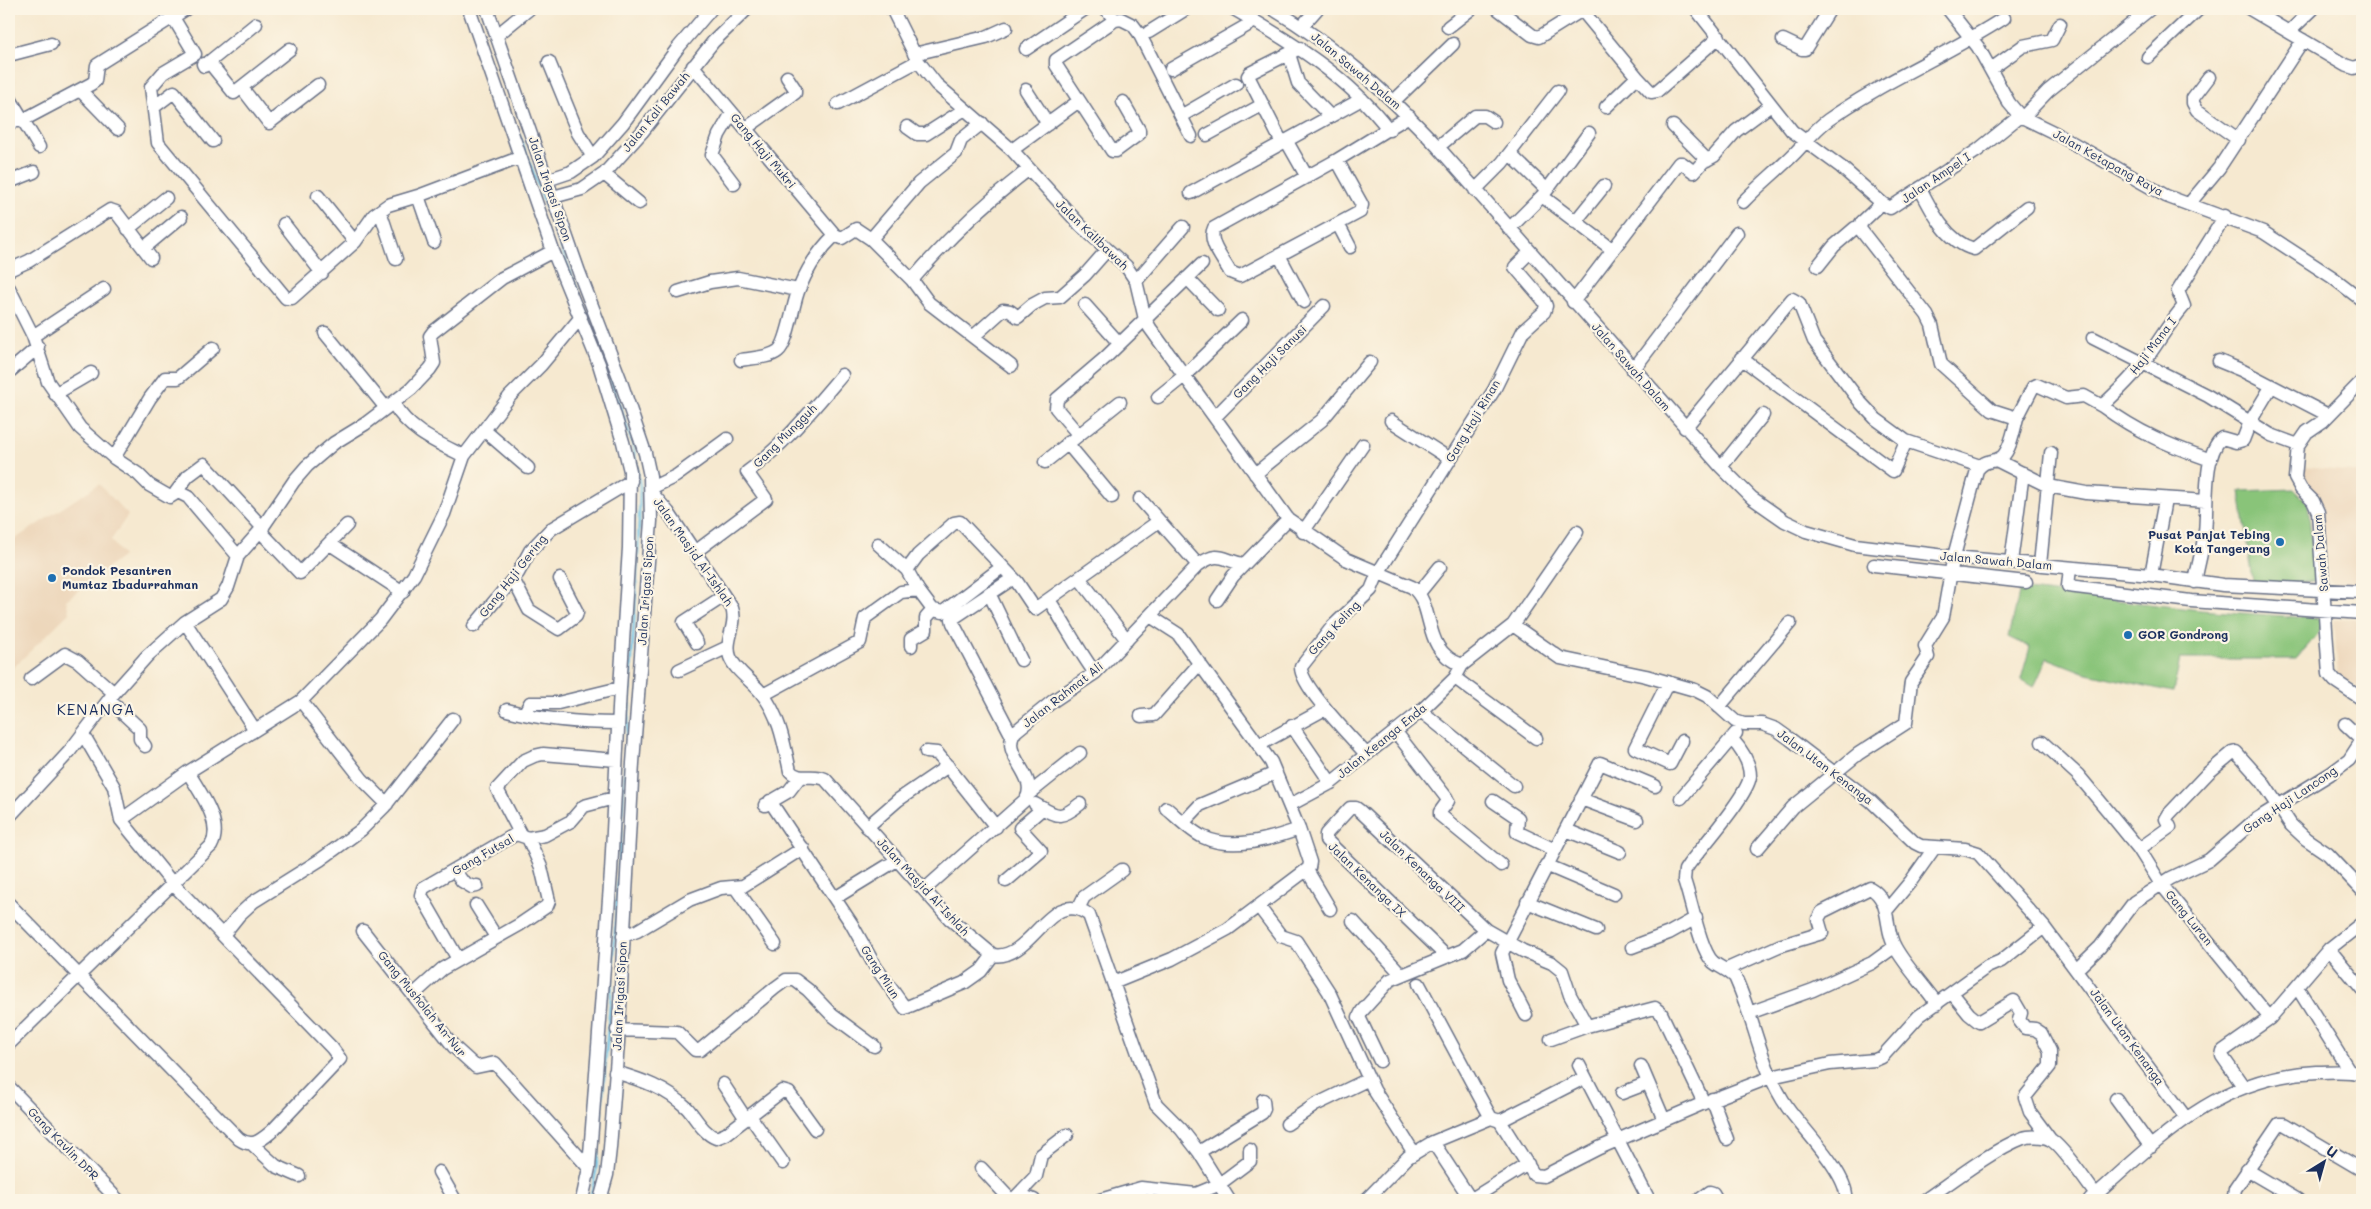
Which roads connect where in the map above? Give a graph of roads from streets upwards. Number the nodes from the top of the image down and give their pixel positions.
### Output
1 (186, 9) edge
2 (469, 9) edge
3 (487, 9) edge
4 (529, 9) edge
5 (712, 9) edge
6 (747, 9) edge
7 (892, 9) edge
8 (1085, 9) edge
9 (1106, 9) edge
10 (1186, 9) edge
11 (1234, 9) edge
12 (1273, 9) edge
13 (1316, 9) edge
14 (1471, 9) edge
15 (1498, 9) edge
16 (1582, 9) edge
17 (1696, 9) edge
18 (1830, 9) edge
19 (1948, 9) edge
20 (2199, 9) edge
21 (2250, 9) edge
22 (2313, 9) edge
23 (2144, 10) edge
24 (170, 12) edge
25 (2004, 18) dead end
26 (1115, 20) junction
27 (1255, 21) junction
28 (256, 24) dead end
29 (2060, 24) dead end
30 (1302, 26) junction
31 (1006, 28) dead end
32 (1448, 28) dead end
33 (2290, 31) junction
34 (1148, 32) dead end
35 (496, 36) junction
36 (1720, 37) junction
37 (1972, 39) junction
38 (1783, 40) dead end
39 (2304, 40) junction
40 (51, 44) dead end
41 (1453, 44) dead end
42 (290, 49) dead end
43 (1026, 49) dead end
44 (1295, 51) junction
45 (195, 54) junction
46 (9, 55) edge
47 (916, 57) junction
48 (2148, 57) dead end
49 (209, 62) junction
50 (549, 62) dead end
51 (693, 66) junction
52 (1171, 69) dead end
53 (1991, 69) junction
54 (2360, 69) edge
55 (787, 77) dead end
56 (2210, 77) dead end
57 (1638, 78) junction
58 (1236, 84) dead end
59 (318, 85) dead end
60 (242, 88) junction
61 (80, 90) junction
62 (1026, 90) dead end
63 (1558, 91) dead end
64 (9, 96) edge
65 (1362, 99) junction
66 (1394, 101) junction
67 (1079, 102) junction
68 (1123, 102) dead end
69 (838, 104) dead end
70 (1262, 105) junction
71 (1771, 105) junction
72 (154, 107) junction
73 (1606, 108) dead end
74 (966, 109) junction
75 (732, 113) junction
76 (1181, 116) junction
77 (1330, 116) junction
78 (2021, 117) junction
79 (23, 120) junction
80 (1399, 122) junction
81 (1494, 122) dead end
82 (982, 123) junction
83 (1048, 124) junction
84 (9, 125) edge
85 (1673, 126) dead end
86 (907, 127) dead end
87 (144, 128) dead end
88 (118, 129) dead end
89 (745, 129) junction
90 (1589, 132) dead end
91 (1207, 135) dead end
92 (1191, 136) dead end
93 (2238, 140) junction
94 (213, 141) dead end
95 (1284, 142) junction
96 (1804, 142) junction
97 (158, 143) junction
98 (40, 147) dead end
99 (1438, 147) junction
100 (1012, 150) junction
101 (1510, 154) junction
102 (593, 157) junction
103 (519, 158) junction
104 (1337, 160) junction
105 (1707, 160) junction
106 (1029, 169) junction
107 (34, 172) dead end
108 (604, 174) junction
109 (1307, 177) junction
110 (547, 180) junction
111 (9, 182) edge
112 (734, 184) dead end
113 (1604, 186) dead end
114 (1920, 188) junction
115 (1475, 190) junction
116 (1191, 193) dead end
117 (1544, 193) junction
118 (318, 196) dead end
119 (418, 196) junction
120 (553, 197) junction
121 (166, 198) dead end
122 (1743, 202) dead end
123 (639, 203) dead end
124 (1882, 203) junction
125 (2190, 204) junction
126 (2027, 207) dead end
127 (380, 210) junction
128 (2225, 216) junction
129 (181, 217) dead end
130 (1575, 222) junction
131 (284, 224) dead end
132 (1338, 224) junction
133 (1183, 227) dead end
134 (1509, 228) junction
135 (128, 229) junction
136 (1860, 229) junction
137 (1737, 233) dead end
138 (835, 235) junction
139 (871, 239) junction
140 (355, 242) junction
141 (434, 242) dead end
142 (1350, 247) dead end
143 (1107, 250) junction
144 (1613, 250) junction
145 (553, 251) junction
146 (1529, 253) junction
147 (1279, 255) junction
148 (396, 259) dead end
149 (1202, 264) dead end
150 (1818, 266) dead end
151 (9, 270) edge
152 (322, 273) junction
153 (1188, 278) junction
154 (912, 280) junction
155 (1136, 281) junction
156 (9, 288) edge
157 (104, 289) dead end
158 (798, 290) junction
159 (678, 292) dead end
160 (2362, 300) edge
161 (1304, 302) dead end
162 (1573, 302) junction
163 (1085, 305) dead end
164 (1324, 306) dead end
165 (1218, 310) dead end
166 (581, 317) junction
167 (1145, 319) junction
168 (1242, 320) dead end
169 (326, 333) dead end
170 (974, 336) junction
171 (2093, 338) dead end
172 (36, 342) junction
173 (1118, 342) junction
174 (213, 348) dead end
175 (1741, 358) junction
176 (740, 360) dead end
177 (2219, 361) dead end
178 (1370, 362) dead end
179 (2143, 363) junction
180 (1011, 366) dead end
181 (1633, 370) junction
182 (9, 372) edge
183 (91, 373) dead end
184 (842, 375) dead end
185 (1184, 376) junction
186 (2361, 383) edge
187 (2271, 387) junction
188 (55, 394) junction
189 (1158, 397) dead end
190 (1120, 402) dead end
191 (389, 406) junction
192 (2102, 406) junction
193 (1763, 415) dead end
194 (2328, 415) junction
195 (1215, 417) junction
196 (2017, 418) junction
197 (1391, 421) dead end
198 (2250, 422) junction
199 (1685, 428) junction
200 (484, 430) junction
201 (1078, 434) junction
202 (727, 439) dead end
203 (1906, 441) junction
204 (1068, 443) junction
205 (1363, 445) dead end
206 (2298, 445) junction
207 (2051, 453) dead end
208 (464, 456) junction
209 (114, 458) junction
210 (1450, 459) junction
211 (1996, 460) junction
212 (2211, 460) junction
213 (1045, 462) dead end
214 (1980, 466) junction
215 (1721, 467) junction
216 (528, 468) dead end
217 (637, 471) junction
218 (2023, 473) junction
219 (1255, 474) junction
220 (2048, 486) junction
221 (651, 490) junction
222 (176, 492) junction
223 (1112, 497) dead end
224 (1140, 499) dead end
225 (2165, 500) junction
226 (2206, 501) junction
227 (1288, 519) junction
228 (1159, 521) junction
229 (347, 525) dead end
230 (261, 529) junction
231 (1303, 532) junction
232 (1578, 532) dead end
233 (330, 544) junction
234 (878, 544) dead end
235 (695, 552) junction
236 (238, 556) junction
237 (2011, 562) junction
238 (1244, 564) junction
239 (1198, 565) junction
240 (1874, 565) dead end
241 (1952, 565) junction
242 (2040, 565) junction
243 (1002, 567) junction
244 (1440, 567) dead end
245 (906, 570) junction
246 (1378, 574) junction
247 (2151, 576) junction
248 (2069, 577) junction
249 (513, 579) junction
250 (560, 579) dead end
251 (1012, 579) junction
252 (1080, 579) junction
253 (2026, 582) dead end
254 (2195, 582) junction
255 (2274, 587) junction
256 (918, 590) junction
257 (403, 592) junction
258 (989, 593) junction
259 (1419, 593) junction
260 (2358, 593) edge
261 (724, 596) junction
262 (2325, 599) junction
263 (1049, 600) junction
264 (1217, 600) dead end
265 (2273, 608) junction
266 (933, 610) junction
267 (2357, 611) edge
268 (1150, 616) junction
269 (185, 622) junction
270 (1790, 622) dead end
271 (1513, 625) junction
272 (474, 626) dead end
273 (1127, 640) junction
274 (697, 643) dead end
275 (728, 646) junction
276 (911, 646) dead end
277 (1021, 660) dead end
278 (1200, 663) junction
279 (1462, 665) junction
280 (679, 670) dead end
281 (1095, 673) junction
282 (1455, 678) junction
283 (31, 679) dead end
284 (1668, 682) junction
285 (620, 688) junction
286 (763, 695) junction
287 (111, 697) junction
288 (2362, 699) edge
289 (301, 701) junction
290 (1719, 707) junction
291 (1326, 709) junction
292 (507, 710) dead end
293 (1421, 711) junction
294 (524, 714) junction
295 (1141, 716) dead end
296 (453, 720) dead end
297 (618, 723) junction
298 (1744, 724) junction
299 (2345, 724) dead end
300 (1292, 726) junction
301 (255, 730) junction
302 (1395, 731) junction
303 (82, 734) junction
304 (1012, 736) junction
305 (1536, 738) dead end
306 (1732, 739) junction
307 (1682, 740) dead end
308 (2362, 740) edge
309 (2042, 742) dead end
310 (1259, 745) junction
311 (145, 746) dead end
312 (926, 752) dead end
313 (1080, 753) dead end
314 (1366, 754) junction
315 (616, 760) junction
316 (948, 766) junction
317 (188, 772) junction
318 (1276, 773) junction
319 (1834, 773) junction
320 (799, 778) junction
321 (1330, 783) junction
322 (1514, 786) dead end
323 (1656, 786) dead end
324 (1028, 796) junction
325 (614, 798) junction
326 (1681, 798) dead end
327 (1581, 799) junction
328 (1493, 801) dead end
329 (387, 804) junction
330 (1080, 804) dead end
331 (1290, 805) junction
332 (2278, 806) junction
333 (1042, 808) junction
334 (1166, 808) dead end
335 (1360, 811) joint
336 (9, 817) edge
337 (121, 820) junction
338 (1637, 820) dead end
339 (1184, 822) junction
340 (867, 827) junction
341 (996, 827) junction
342 (1299, 829) junction
343 (1566, 830) junction
344 (524, 836) junction
345 (1548, 847) junction
346 (1936, 847) junction
347 (803, 848) junction
348 (1757, 849) dead end
349 (2139, 849) junction
350 (1620, 852) dead end
351 (897, 860) junction
352 (1501, 864) dead end
353 (1546, 864) junction
354 (455, 870) junction
355 (1122, 870) dead end
356 (1307, 870) junction
357 (1006, 881) dead end
358 (173, 884) junction
359 (2161, 884) junction
360 (2360, 884) edge
361 (477, 886) dead end
362 (735, 887) junction
363 (924, 890) junction
364 (1614, 894) dead end
365 (835, 898) junction
366 (1527, 902) junction
367 (9, 904) edge
368 (476, 905) dead end
369 (1079, 907) junction
370 (1259, 907) junction
371 (1330, 909) dead end
372 (1886, 911) junction
373 (1696, 918) junction
374 (1353, 921) dead end
375 (2362, 923) edge
376 (2044, 927) junction
377 (1596, 930) dead end
378 (363, 931) dead end
379 (223, 935) junction
380 (623, 936) junction
381 (1495, 936) junction
382 (496, 937) junction
383 (775, 944) dead end
384 (1632, 947) dead end
385 (1894, 947) junction
386 (2329, 949) junction
387 (993, 956) junction
388 (1446, 956) junction
389 (458, 959) junction
390 (1727, 969) junction
391 (2077, 969) junction
392 (1401, 974) junction
393 (80, 975) junction
394 (1113, 983) junction
395 (1420, 984) dead end
396 (2297, 987) junction
397 (2362, 989) edge
398 (1952, 993) junction
399 (413, 995) junction
400 (1938, 1004) junction
401 (1749, 1013) junction
402 (1526, 1015) dead end
403 (2270, 1018) junction
404 (1587, 1026) junction
405 (617, 1030) junction
406 (1551, 1039) dead end
407 (9, 1044) edge
408 (874, 1046) dead end
409 (1380, 1061) dead end
410 (1579, 1065) dead end
411 (1641, 1066) dead end
412 (2357, 1070) edge
413 (615, 1072) junction
414 (1772, 1077) junction
415 (1584, 1078) junction
416 (1369, 1079) junction
417 (1648, 1083) junction
418 (723, 1084) dead end
419 (2243, 1086) junction
420 (9, 1087) edge
421 (1622, 1093) dead end
422 (2116, 1099) dead end
423 (1263, 1100) dead end
424 (1708, 1101) junction
425 (748, 1117) junction
426 (2186, 1118) junction
427 (1496, 1120) junction
428 (1664, 1120) junction
429 (1287, 1124) dead end
430 (815, 1129) dead end
431 (1067, 1135) dead end
432 (2050, 1138) junction
433 (1727, 1139) dead end
434 (1617, 1141) junction
435 (1433, 1142) junction
436 (252, 1144) junction
437 (2151, 1147) junction
438 (1250, 1150) dead end
439 (1199, 1152) junction
440 (1414, 1153) junction
441 (783, 1164) dead end
442 (1528, 1164) junction
443 (589, 1168) junction
444 (981, 1168) dead end
445 (2247, 1170) junction
446 (2362, 1170) edge
447 (439, 1172) dead end
448 (299, 1176) dead end
449 (1218, 1185) junction
450 (2093, 1198) edge
451 (1011, 1199) edge
452 (118, 1200) edge
453 (455, 1200) edge
454 (582, 1200) edge
455 (600, 1200) edge
456 (1034, 1200) edge
457 (1100, 1200) edge
458 (1229, 1200) edge
459 (1366, 1200) edge
460 (1471, 1200) edge
461 (1649, 1200) edge
462 (1699, 1200) edge
463 (1717, 1200) edge
464 (1846, 1200) edge
465 (1925, 1200) edge
466 (2237, 1200) edge
467 (2298, 1200) edge

1 - 24 street
2 - 103 street, Jalan Irigasi Sipon
3 - 35 street, Jalan Irigasi Sipon
4 - 35 street
5 - 102 street
6 - 51 street, Jalan Kali Bawah
7 - 47 street, Jalan Kalibawah
8 - 43 street
9 - 26 street
10 - 34 street
11 - 27 street
12 - 30 street, Jalan Sawah Dalam
13 - 30 street
14 - 32 street
15 - 16 street
16 - 57 street
17 - 36 street
18 - 38 street
19 - 37 street, Jalan Ketapang Raya
20 - 48 street
21 - 33 street
22 - 33 street
23 - 78 street, Jalan Ampel I
24 - 45 street
24 - 61 street
25 - 37 street
26 - 67 street
26 - 76 street
27 - 44 street
27 - 52 street
28 - 49 street
29 - 53 street
30 - 66 street, Jalan Sawah Dalam
31 - 47 street
33 - 39 street
35 - 110 street, Jalan Irigasi Sipon
36 - 57 street
36 - 71 street
37 - 53 street, Jalan Ketapang Raya
37 - 96 street
39 - 54 street
39 - 93 street
40 - 46 street
41 - 66 street
42 - 60 street
44 - 65 street
44 - 70 street
44 - 77 street
45 - 49 street
45 - 72 street
47 - 69 street
47 - 74 street, Jalan Kalibawah
49 - 60 street
50 - 102 street
51 - 75 street, Gang Haji Mukri
51 - 108 street, Jalan Kali Bawah
53 - 78 street, Jalan Ketapang Raya
55 - 89 street
56 - 93 street
57 - 73 street
58 - 76 street
59 - 60 street
61 - 79 street
61 - 88 street
62 - 83 street
63 - 101 street
64 - 79 street
65 - 77 street
65 - 80 street
66 - 80 street, Jalan Sawah Dalam
67 - 68 street
67 - 83 street
70 - 91 street
70 - 95 street
71 - 96 street
71 - 105 street
72 - 94 street
72 - 97 street
74 - 82 street, Jalan Kalibawah
74 - 86 street
75 - 89 street, Gang Haji Mukri
75 - 112 street
76 - 92 street
77 - 95 street
78 - 114 street, Jalan Ampel I
78 - 125 street, Jalan Ketapang Raya
79 - 84 street
79 - 98 street
80 - 99 street, Jalan Sawah Dalam
80 - 104 street
81 - 99 street
82 - 100 street, Jalan Kalibawah
82 - 139 street
83 - 100 street
85 - 105 street
87 - 97 street
89 - 138 street, Gang Haji Mukri
90 - 117 street
93 - 125 street
95 - 109 street
95 - 116 street
96 - 122 street
96 - 124 street
97 - 152 street
99 - 115 street, Jalan Sawah Dalam
100 - 106 street, Jalan Kalibawah
101 - 115 street
101 - 117 street
102 - 110 street
103 - 119 street
103 - 145 street, Jalan Irigasi Sipon
104 - 109 street
104 - 132 street
105 - 144 street
106 - 143 street, Jalan Kalibawah
106 - 154 street
107 - 111 street
108 - 120 street, Jalan Kali Bawah
108 - 123 street
109 - 147 street
110 - 120 street, Jalan Irigasi Sipon
113 - 130 street
114 - 124 street, Jalan Ampel I
114 - 126 street
115 - 134 street, Jalan Sawah Dalam
117 - 130 street
117 - 134 street
118 - 140 street
119 - 127 street
119 - 141 street
120 - 217 street, Jalan Irigasi Sipon
121 - 135 street
124 - 136 street
125 - 128 street, Jalan Ketapang Raya
127 - 140 street
127 - 148 street
128 - 160 street, Jalan Ketapang Raya
128 - 179 street, Haji Mana I
129 - 135 street
130 - 144 street
131 - 152 street
132 - 142 street
132 - 147 street
133 - 155 street
134 - 146 street, Jalan Sawah Dalam
135 - 151 street
136 - 150 street
136 - 196 street
137 - 181 street
138 - 139 street
138 - 158 street
139 - 154 street
140 - 152 street
143 - 155 street, Jalan Kalibawah
143 - 170 street
144 - 162 street
145 - 166 street, Jalan Irigasi Sipon
145 - 191 street
146 - 162 street, Jalan Sawah Dalam
146 - 210 street, Gang Haji Rinan
147 - 161 street
149 - 153 street
153 - 165 street
153 - 167 street
154 - 170 street
155 - 167 street, Jalan Kalibawah
156 - 172 street
157 - 172 street
158 - 159 street
158 - 176 street
162 - 181 street, Jalan Sawah Dalam
163 - 173 street
164 - 195 street, Gang Haji Sanusi
166 - 200 street
166 - 217 street, Jalan Irigasi Sipon
167 - 173 street
167 - 185 street, Jalan Kalibawah
168 - 185 street
169 - 191 street
170 - 180 street
171 - 179 street
172 - 182 street
172 - 188 street
173 - 201 street
174 - 209 street
175 - 199 street
175 - 203 street
175 - 203 street
177 - 187 street
178 - 219 street
179 - 192 street, Haji Mana I
179 - 198 street
181 - 199 street, Jalan Sawah Dalam
183 - 188 street
184 - 235 street, Gang Mungguh
185 - 189 street
185 - 195 street, Jalan Kalibawah
186 - 194 street
187 - 194 street
187 - 198 street
188 - 209 street
190 - 201 street
191 - 208 street
191 - 230 street
192 - 196 street
192 - 212 street
193 - 215 street
194 - 206 street
195 - 219 street, Jalan Kalibawah
196 - 211 street
197 - 210 street
198 - 206 street
198 - 212 street
199 - 215 street, Jalan Sawah Dalam
200 - 208 street
200 - 216 street
201 - 204 street
202 - 221 street
203 - 214 street
204 - 213 street
204 - 223 street
205 - 231 street
206 - 262 street, Sawah Dalam
207 - 220 street
208 - 257 street
209 - 222 street
210 - 246 street, Gang Haji Rinan
211 - 214 street
211 - 218 street
212 - 226 street
214 - 241 street
215 - 241 street, Jalan Sawah Dalam
217 - 221 street, Jalan Irigasi Sipon
217 - 249 street, Gang Haji Gering
217 - 285 street, Jalan Irigasi Sipon
218 - 220 street
218 - 237 street
219 - 227 street, Jalan Kalibawah
220 - 225 street
220 - 242 street
221 - 235 street, Jalan Masjid Al-Ishlah
221 - 380 street, Jalan Irigasi Sipon
222 - 230 street
222 - 236 street
224 - 228 street
225 - 226 street
225 - 247 street
226 - 254 street
227 - 231 street, Jalan Kalibawah
227 - 238 street
228 - 239 street
228 - 252 street
229 - 233 street
230 - 233 street
230 - 236 street
231 - 246 street, Jalan Kalibawah
232 - 271 street
233 - 257 street
234 - 245 street
235 - 261 street, Jalan Masjid Al-Ishlah
236 - 269 street
237 - 241 street, Jalan Sawah Dalam
237 - 242 street, Jalan Sawah Dalam
238 - 239 street, Jalan Rahmat Ali
238 - 264 street
239 - 268 street, Jalan Rahmat Ali
240 - 241 street
241 - 253 street
241 - 319 street
242 - 248 street, Jalan Sawah Dalam
243 - 245 street
243 - 251 street
243 - 266 street
244 - 259 street
245 - 256 street
246 - 259 street
246 - 291 street, Gang Keling
247 - 248 street
247 - 254 street
248 - 265 street
249 - 250 street
249 - 272 street, Gang Haji Gering
251 - 258 street
251 - 263 street
252 - 263 street
252 - 273 street
254 - 255 street
255 - 262 street
255 - 265 street
256 - 266 street
256 - 286 street
257 - 289 street
258 - 277 street
258 - 304 street
259 - 279 street
260 - 262 street
260 - 267 street
261 - 274 street
261 - 275 street, Jalan Masjid Al-Ishlah
262 - 265 street
262 - 267 street
262 - 288 street
263 - 281 street
266 - 276 street
268 - 273 street, Jalan Rahmat Ali
268 - 278 street
269 - 287 street
269 - 301 street
270 - 290 street
271 - 279 street
271 - 284 street, Jalan Utan Kenanga
273 - 281 street, Jalan Rahmat Ali
275 - 280 street
275 - 286 street
278 - 295 street
278 - 310 street
279 - 282 street, Jalan Keanga Enda
281 - 304 street, Jalan Rahmat Ali
282 - 293 street, Jalan Keanga Enda
282 - 305 street
283 - 287 street
284 - 290 street, Jalan Utan Kenanga
284 - 307 street
285 - 294 street
285 - 297 street, Jalan Irigasi Sipon
286 - 320 street
287 - 303 street
287 - 311 street
289 - 301 street
289 - 329 street
290 - 298 street, Jalan Utan Kenanga
291 - 300 street
291 - 314 street, Gang Keling
292 - 294 street
293 - 302 street, Jalan Keanga Enda
293 - 322 street
294 - 297 street
296 - 329 street
297 - 315 street, Jalan Irigasi Sipon
298 - 306 street
298 - 319 street, Jalan Utan Kenanga
299 - 308 street
300 - 310 street
300 - 321 street
301 - 317 street
302 - 314 street, Jalan Keanga Enda
302 - 352 street
303 - 336 street
303 - 337 street
304 - 324 street, Jalan Rahmat Ali
306 - 326 street
306 - 373 street
308 - 332 street, Gang Haji Lancong
309 - 349 street, Gang Luran
310 - 318 street
312 - 316 street
313 - 324 street
314 - 321 street, Jalan Keanga Enda
315 - 325 street, Jalan Irigasi Sipon
315 - 344 street
316 - 340 street
316 - 341 street
317 - 337 street
317 - 358 street
318 - 331 street
318 - 339 street
319 - 346 street, Jalan Utan Kenanga
319 - 348 street
320 - 340 street, Jalan Masjid Al-Ishlah
320 - 347 street
321 - 331 street, Jalan Keanga Enda
323 - 327 street
324 - 333 street
324 - 341 street
325 - 344 street, Gang Futsal
325 - 443 street, Jalan Irigasi Sipon
327 - 338 street
327 - 343 street
328 - 345 street
329 - 379 street
330 - 333 street
331 - 342 street
332 - 349 street
332 - 359 street, Gang Haji Lancong
332 - 360 street
333 - 357 street
334 - 339 street
335 - 381 street, Jalan Kenanga VIII
335 - 388 street, Jalan Kenanga IX
337 - 358 street
339 - 342 street
340 - 351 street, Jalan Masjid Al-Ishlah
341 - 363 street
342 - 356 street
343 - 345 street
343 - 350 street
344 - 354 street, Gang Futsal
344 - 382 street
345 - 353 street
346 - 372 street
346 - 376 street, Jalan Utan Kenanga
347 - 362 street
347 - 365 street
349 - 359 street, Gang Luran
351 - 363 street, Jalan Masjid Al-Ishlah
351 - 365 street
353 - 364 street
353 - 366 street
354 - 361 street
354 - 389 street, Gang Futsal
355 - 369 street
356 - 370 street
356 - 371 street
358 - 379 street
358 - 393 street
359 - 391 street, Gang Haji Lancong
359 - 403 street, Gang Luran
362 - 380 street
362 - 383 street
363 - 387 street, Jalan Masjid Al-Ishlah
365 - 387 street, Gang Miun
366 - 377 street
366 - 381 street
367 - 393 street
368 - 382 street
369 - 387 street
369 - 394 street
370 - 394 street
370 - 416 street
372 - 385 street
372 - 390 street
373 - 384 street
373 - 390 street
374 - 392 street
375 - 386 street
376 - 391 street, Jalan Utan Kenanga
376 - 398 street
378 - 399 street, Gang Musholah An-Nur
379 - 436 street
380 - 405 street, Jalan Irigasi Sipon
381 - 388 street
381 - 402 street
381 - 404 street
382 - 389 street
385 - 400 street
385 - 401 street
386 - 396 street
386 - 397 street
388 - 392 street
389 - 399 street
390 - 401 street
391 - 426 street, Jalan Utan Kenanga
392 - 409 street
393 - 407 street
393 - 436 street
394 - 439 street
395 - 427 street
396 - 403 street
396 - 412 street
398 - 400 street
398 - 432 street
399 - 443 street, Gang Musholah An-Nur
400 - 414 street
401 - 414 street
403 - 419 street
404 - 406 street
404 - 424 street
405 - 408 street
405 - 413 street, Jalan Irigasi Sipon
410 - 415 street
411 - 417 street
412 - 419 street
413 - 425 street
413 - 455 street, Jalan Irigasi Sipon
414 - 424 street
414 - 464 street
415 - 427 street
415 - 434 street
416 - 429 street
416 - 440 street
417 - 421 street
417 - 428 street
418 - 425 street
419 - 426 street
420 - 452 street, Gang Kavlin DPR
422 - 437 street
423 - 439 street
424 - 428 street
424 - 433 street
425 - 430 street
425 - 441 street
426 - 437 street
427 - 435 street
427 - 442 street
428 - 434 street
431 - 451 street
432 - 450 street
432 - 465 street
434 - 442 street
434 - 461 street
435 - 440 street
435 - 460 street
436 - 448 street
437 - 450 street
438 - 449 street
439 - 449 street
440 - 459 street
442 - 460 street
443 - 454 street, Jalan Irigasi Sipon
444 - 451 street
445 - 446 street
445 - 466 street
445 - 467 street
447 - 453 street
449 - 457 street
449 - 458 street
451 - 456 street
462 - 463 street

